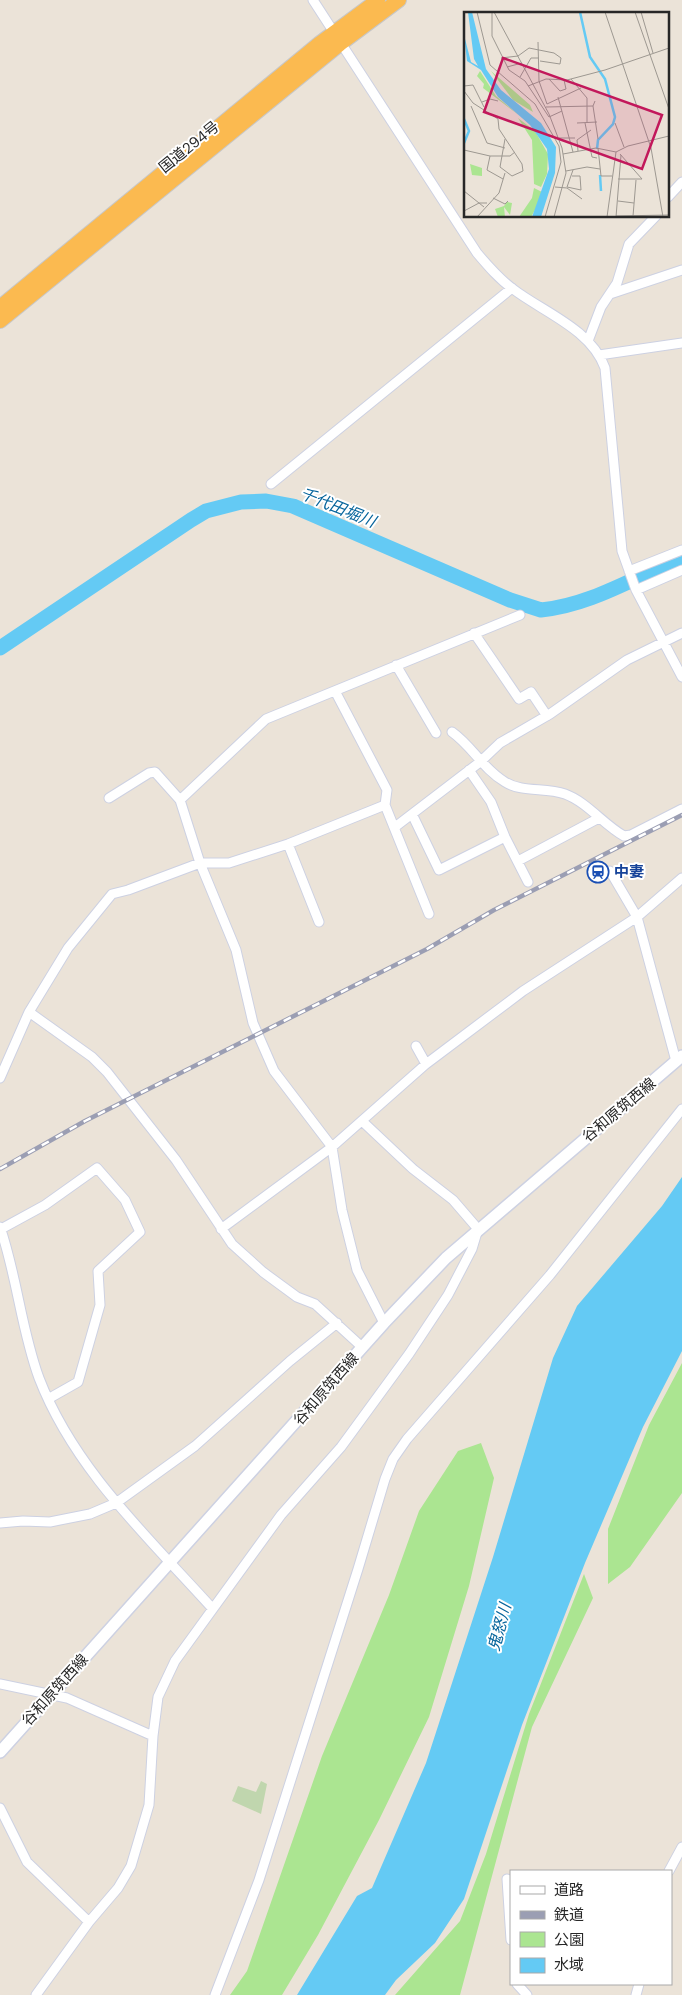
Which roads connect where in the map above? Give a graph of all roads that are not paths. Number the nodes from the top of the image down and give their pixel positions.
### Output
1 (313, 0) edge
2 (378, 0) edge
3 (399, 0) edge
4 (337, 38) junction
5 (682, 182) edge
6 (670, 195) edge
7 (654, 218) edge
8 (682, 270) edge
9 (512, 288) junction
10 (610, 294) junction
11 (0, 307) edge
12 (0, 321) edge
13 (588, 341) junction
14 (682, 342) edge
15 (599, 355) junction
16 (271, 484) dead end
17 (682, 550) edge
18 (682, 570) edge
19 (629, 571) junction
20 (636, 590) junction
21 (520, 615) dead end
22 (474, 633) junction
23 (682, 633) edge
24 (662, 642) junction
25 (396, 665) junction
26 (682, 677) edge
27 (335, 691) junction
28 (547, 716) junction
29 (452, 732) dead end
30 (436, 733) dead end
31 (480, 762) junction
32 (469, 770) junction
33 (109, 798) dead end
34 (180, 800) junction
35 (385, 804) junction
36 (682, 809) edge
37 (412, 814) junction
38 (599, 818) junction
39 (395, 827) junction
40 (505, 837) junction
41 (288, 844) junction
42 (518, 861) junction
43 (200, 863) junction
44 (610, 871) dead end
45 (682, 878) edge
46 (528, 882) dead end
47 (429, 914) dead end
48 (637, 917) junction
49 (319, 922) dead end
50 (29, 1012) junction
51 (416, 1046) dead end
52 (679, 1058) edge
53 (426, 1064) junction
54 (0, 1078) edge
55 (682, 1108) edge
56 (362, 1121) junction
57 (332, 1148) junction
58 (0, 1228) edge
59 (221, 1229) junction
60 (478, 1229) junction
61 (337, 1323) junction
62 (384, 1323) junction
63 (362, 1347) junction
64 (48, 1399) junction
65 (116, 1503) junction
66 (0, 1523) edge
67 (170, 1561) junction
68 (212, 1608) junction
69 (0, 1684) edge
70 (52, 1693) junction
71 (152, 1736) junction
72 (0, 1752) edge
73 (0, 1808) edge
74 (682, 1847) edge
75 (670, 1870) edge
76 (507, 1879) dead end
77 (89, 1922) junction
78 (510, 1925) edge
79 (518, 1985) edge
80 (36, 1995) edge
81 (215, 1995) edge
82 (527, 1995) edge

1 - 4 street
2 - 4 highway, 国道294号
3 - 4 highway, 国道294号
4 - 9 street
4 - 11 highway, 国道294号
4 - 12 highway, 国道294号
5 - 6 street
7 - 10 street
8 - 10 street
9 - 13 street
9 - 16 street
10 - 13 street
13 - 15 street
14 - 15 street
15 - 19 street
17 - 19 street
18 - 20 street
19 - 20 street
20 - 24 street
21 - 22 street
22 - 25 street
22 - 28 street
23 - 24 street
24 - 26 street
24 - 28 street
25 - 27 street
25 - 30 street
27 - 34 street
27 - 35 street
28 - 31 street
29 - 31 street
31 - 32 street
31 - 38 street
32 - 37 street
32 - 40 street
33 - 34 street
34 - 43 street
35 - 39 street
35 - 41 street
36 - 38 street
37 - 39 street
37 - 40 street
38 - 42 street
39 - 47 street
40 - 42 street
41 - 43 street
41 - 49 street
42 - 46 street
43 - 50 street
43 - 57 street
44 - 48 street
45 - 48 street
48 - 52 street
48 - 53 street
50 - 54 street
50 - 59 street
51 - 53 street
52 - 60 main road, 谷和原筑西線
53 - 56 street
55 - 81 street
56 - 57 street
56 - 60 street
57 - 59 street
57 - 62 street
58 - 64 street
58 - 64 street
59 - 61 street
60 - 62 main road, 谷和原筑西線
60 - 68 street
61 - 63 street
61 - 65 street
62 - 63 main road, 谷和原筑西線
63 - 67 main road, 谷和原筑西線
64 - 65 street
65 - 66 street
65 - 67 street
67 - 68 street
67 - 70 main road, 谷和原筑西線
68 - 71 street
69 - 70 street
70 - 71 street
70 - 72 main road, 谷和原筑西線
71 - 77 street
73 - 77 street
74 - 75 street
76 - 78 street
77 - 80 street
79 - 82 street

